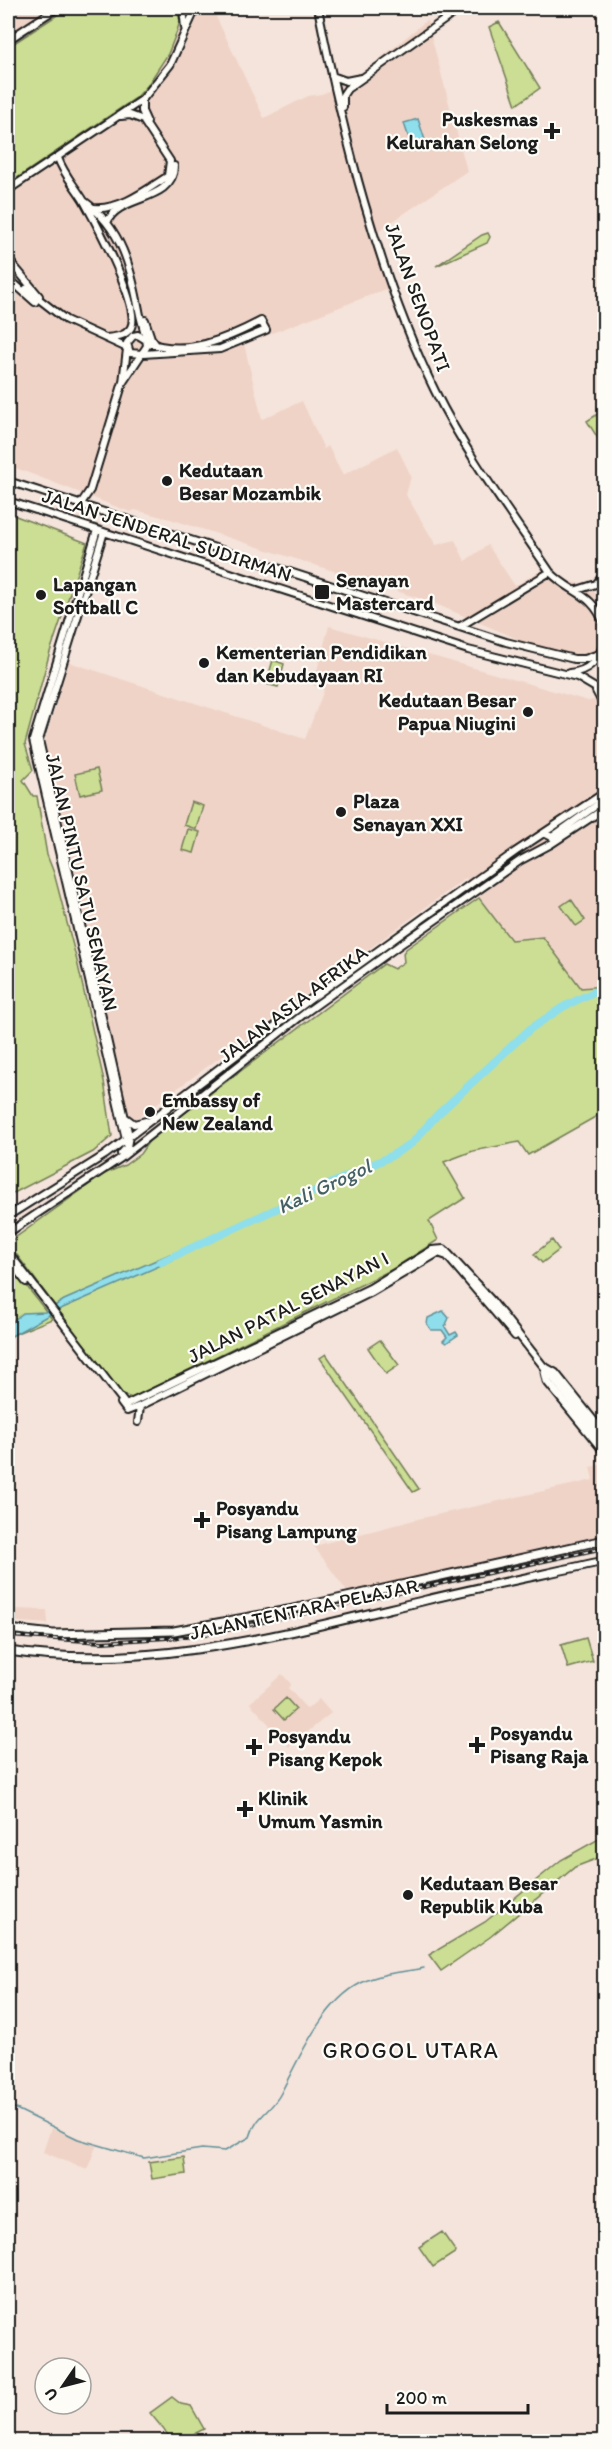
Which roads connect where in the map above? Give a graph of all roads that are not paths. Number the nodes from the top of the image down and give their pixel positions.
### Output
1 (57, 8) edge
2 (183, 8) edge
3 (196, 8) edge
4 (318, 8) edge
5 (461, 8) edge
6 (20, 31) junction
7 (184, 34) junction
8 (8, 35) edge
9 (8, 40) edge
10 (332, 75) junction
11 (370, 75) junction
12 (142, 100) junction
13 (120, 116) junction
14 (344, 120) junction
15 (58, 158) junction
16 (8, 189) edge
17 (84, 201) junction
18 (94, 208) junction
19 (106, 223) junction
20 (8, 259) edge
21 (8, 278) edge
22 (26, 289) tunnel mouth
23 (54, 312) junction
24 (139, 312) junction
25 (233, 334) junction
26 (105, 338) junction
27 (146, 341) junction
28 (236, 344) junction
29 (158, 346) junction
30 (127, 349) junction
31 (142, 354) junction
32 (123, 382) junction
33 (8, 481) edge
34 (89, 493) junction
35 (8, 501) edge
36 (80, 505) junction
37 (91, 508) junction
38 (101, 531) junction
39 (550, 572) junction
40 (604, 574) edge
41 (576, 590) junction
42 (604, 595) edge
43 (604, 603) edge
44 (604, 623) edge
45 (459, 627) junction
46 (604, 640) edge
47 (602, 653) edge
48 (558, 673) junction
49 (596, 690) junction
50 (604, 693) edge
51 (604, 706) edge
52 (604, 793) edge
53 (604, 800) edge
54 (604, 809) edge
55 (544, 833) junction
56 (381, 948) junction
57 (386, 954) junction
58 (184, 1096) junction
59 (189, 1104) junction
60 (123, 1119) junction
61 (153, 1119) junction
62 (155, 1129) junction
63 (128, 1139) junction
64 (91, 1177) junction
65 (57, 1185) junction
66 (73, 1188) junction
67 (8, 1216) edge
68 (8, 1233) edge
69 (8, 1252) edge
70 (8, 1259) edge
71 (49, 1309) junction
72 (548, 1373) junction
73 (140, 1406) junction
74 (127, 1408) junction
75 (138, 1422) dead end
76 (604, 1434) edge
77 (604, 1443) edge
78 (604, 1451) edge
79 (604, 1540) edge
80 (604, 1561) edge
81 (8, 1629) edge
82 (8, 1651) edge

1 - 6 main road
2 - 7 main road
3 - 7 main road
4 - 10 main road, JALAN SENOPATI
5 - 11 main road
6 - 8 main road
6 - 9 main road
7 - 12 main road
10 - 11 main road
10 - 14 main road, JALAN SENOPATI
11 - 14 main road
12 - 13 main road
12 - 19 main road
13 - 15 main road
13 - 18 main road
14 - 39 main road, JALAN SENOPATI
15 - 16 main road
15 - 17 main road
17 - 18 main road
17 - 26 main road
18 - 19 main road
19 - 24 main road
20 - 23 main road
21 - 23 main road
22 - 23 main road
23 - 26 main road
24 - 27 main road
24 - 29 main road
25 - 28 main road
25 - 28 main road
25 - 29 main road
26 - 30 main road
27 - 29 main road
27 - 30 main road
27 - 31 main road
28 - 31 main road
30 - 31 main road
30 - 32 main road
31 - 32 main road
32 - 34 main road
33 - 36 main road, JALAN JENDERAL SUDIRMAN
34 - 36 main road
34 - 37 main road
35 - 38 main road, JALAN JENDERAL SUDIRMAN
36 - 37 main road, JALAN JENDERAL SUDIRMAN
37 - 45 main road, JALAN JENDERAL SUDIRMAN
38 - 48 main road, JALAN JENDERAL SUDIRMAN
38 - 60 main road, JALAN PINTU SATU SENAYAN
39 - 41 main road
39 - 45 main road
40 - 41 main road
41 - 44 main road
42 - 43 main road
43 - 44 main road
45 - 47 main road, JALAN JENDERAL SUDIRMAN
46 - 47 main road
47 - 48 main road
48 - 49 main road, JALAN JENDERAL SUDIRMAN
49 - 50 main road, JALAN JENDERAL SUDIRMAN
49 - 51 main road
52 - 55 main road, JALAN ASIA AFRIKA
53 - 55 main road
54 - 57 main road, JALAN ASIA AFRIKA
55 - 56 main road, JALAN ASIA AFRIKA
56 - 57 main road
56 - 58 main road, JALAN ASIA AFRIKA
57 - 59 main road, JALAN ASIA AFRIKA
58 - 59 main road
58 - 61 main road, JALAN ASIA AFRIKA
59 - 62 main road, JALAN ASIA AFRIKA
60 - 61 main road
60 - 63 main road, JALAN PINTU SATU SENAYAN
60 - 65 main road
61 - 63 main road, JALAN ASIA AFRIKA
62 - 63 main road
62 - 64 main road, JALAN ASIA AFRIKA
63 - 64 main road
63 - 65 main road, JALAN ASIA AFRIKA
64 - 66 main road, JALAN ASIA AFRIKA
65 - 66 main road
65 - 67 main road, JALAN ASIA AFRIKA
66 - 68 main road, JALAN ASIA AFRIKA
69 - 71 main road
70 - 71 main road
71 - 74 main road
72 - 73 main road, JALAN PATAL SENAYAN I
72 - 74 main road, JALAN PATAL SENAYAN I
72 - 76 highway
72 - 77 main road, JALAN PATAL SENAYAN I
72 - 78 highway
73 - 74 main road, JALAN PATAL SENAYAN I
73 - 75 main road
79 - 81 highway, JALAN TENTARA PELAJAR
80 - 82 highway, JALAN TENTARA PELAJAR

